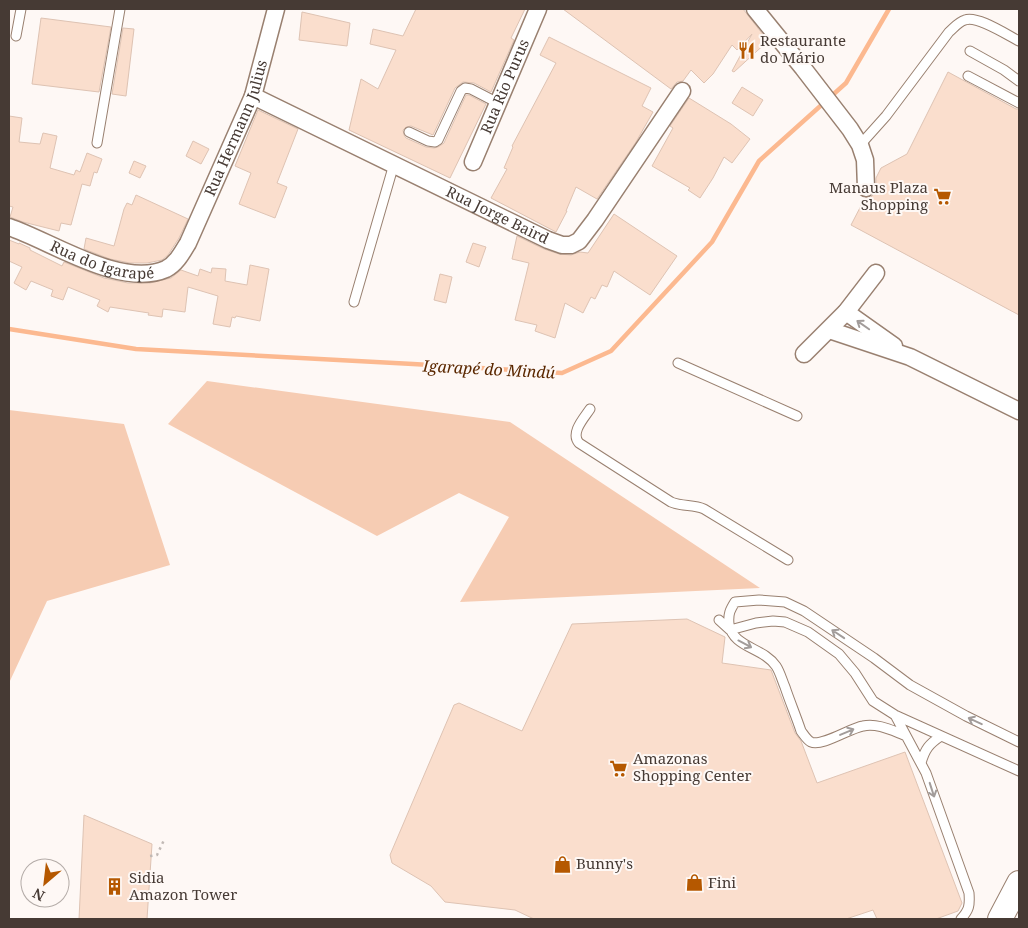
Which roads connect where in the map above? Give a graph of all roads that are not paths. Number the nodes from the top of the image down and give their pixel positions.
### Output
1 (21, 9) edge
2 (120, 9) edge
3 (276, 9) edge
4 (538, 9) edge
5 (755, 9) edge
6 (16, 36) dead end
7 (1019, 41) edge
8 (970, 51) dead end
9 (968, 76) dead end
10 (1019, 81) edge
11 (682, 91) dead end
12 (254, 96) junction
13 (498, 103) junction
14 (1019, 103) edge
15 (409, 132) dead end
16 (96, 143) dead end
17 (860, 144) junction
18 (473, 162) dead end
19 (394, 164) junction
20 (866, 188) dead end
21 (9, 226) edge
22 (188, 243) joint
23 (876, 273) dead end
24 (354, 302) dead end
25 (846, 312) junction
26 (829, 330) junction
27 (804, 354) dead end
28 (910, 358) junction
29 (678, 363) dead end
30 (590, 409) dead end
31 (1019, 411) edge
32 (797, 416) dead end
33 (788, 560) dead end
34 (719, 620) dead end
35 (730, 630) junction
36 (895, 715) junction
37 (904, 734) junction
38 (941, 736) junction
39 (1019, 742) edge
40 (921, 763) junction
41 (1019, 772) edge
42 (1019, 883) edge
43 (960, 919) edge
44 (1000, 919) edge

1 - 6 lane
2 - 16 lane
3 - 12 street, Rua Hermann Julius
4 - 13 street, Rua Rio Purus
5 - 17 street
7 - 17 lane
8 - 10 lane
9 - 14 lane
11 - 19 street, Rua Jorge Baird
12 - 19 street, Rua Jorge Baird
12 - 22 street, Rua Hermann Julius
13 - 15 lane
13 - 18 street, Rua Rio Purus
17 - 20 street
19 - 24 lane
21 - 22 street, Rua do Igarapé
23 - 25 street
25 - 26 street
28 -> 25 street
26 - 27 street
26 - 28 street
28 - 31 street
29 - 32 lane
30 - 33 lane
34 - 35 lane
35 - 36 lane
35 -> 37 lane
39 -> 35 lane
36 - 37 lane
36 - 38 lane
37 - 40 lane
38 - 40 lane
38 - 41 lane
40 -> 43 lane
42 - 44 main road

